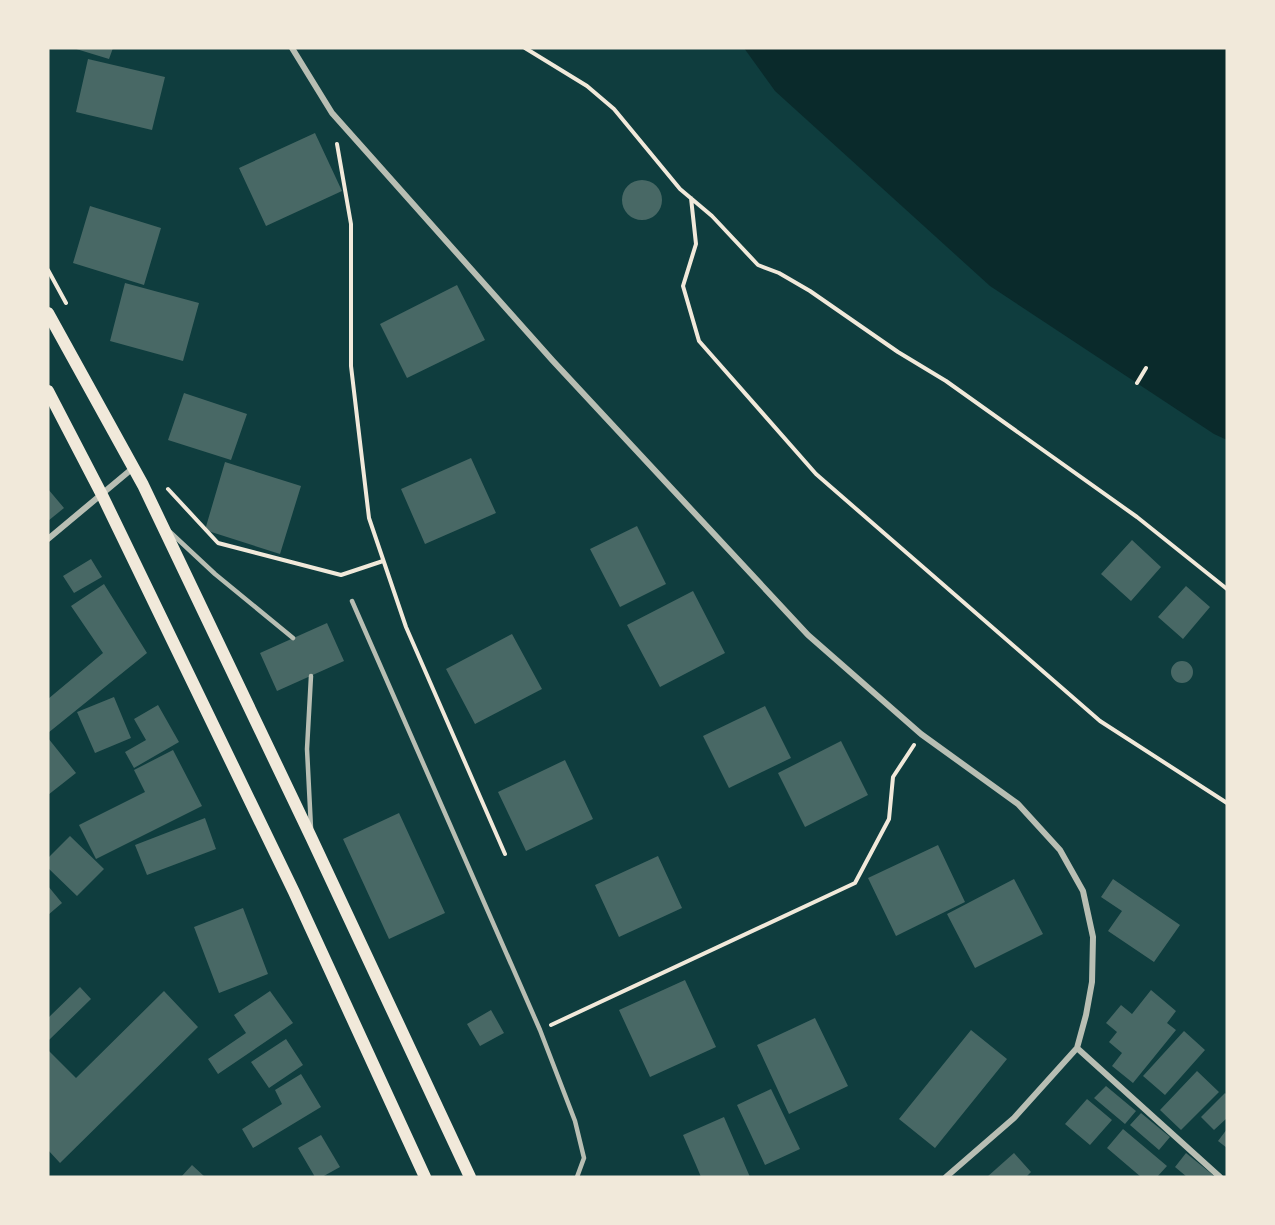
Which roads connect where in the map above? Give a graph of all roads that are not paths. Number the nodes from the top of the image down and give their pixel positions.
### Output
1 (292, 48) edge
2 (48, 313) edge
3 (48, 391) edge
4 (134, 468) junction
5 (102, 495) junction
6 (162, 524) junction
7 (48, 539) edge
8 (352, 601) dead end
9 (293, 638) dead end
10 (311, 676) dead end
11 (311, 837) junction
12 (1077, 1048) junction
13 (425, 1177) edge
14 (470, 1177) edge
15 (577, 1177) edge
16 (946, 1177) edge
17 (1220, 1177) edge

1 - 12 street
2 - 4 main road
3 - 5 main road
4 - 5 street
4 - 6 main road
5 - 7 street
5 - 13 main road
6 - 9 lane
6 - 11 main road
8 - 15 lane
10 - 11 lane
11 - 14 main road
12 - 16 street
12 - 17 street

